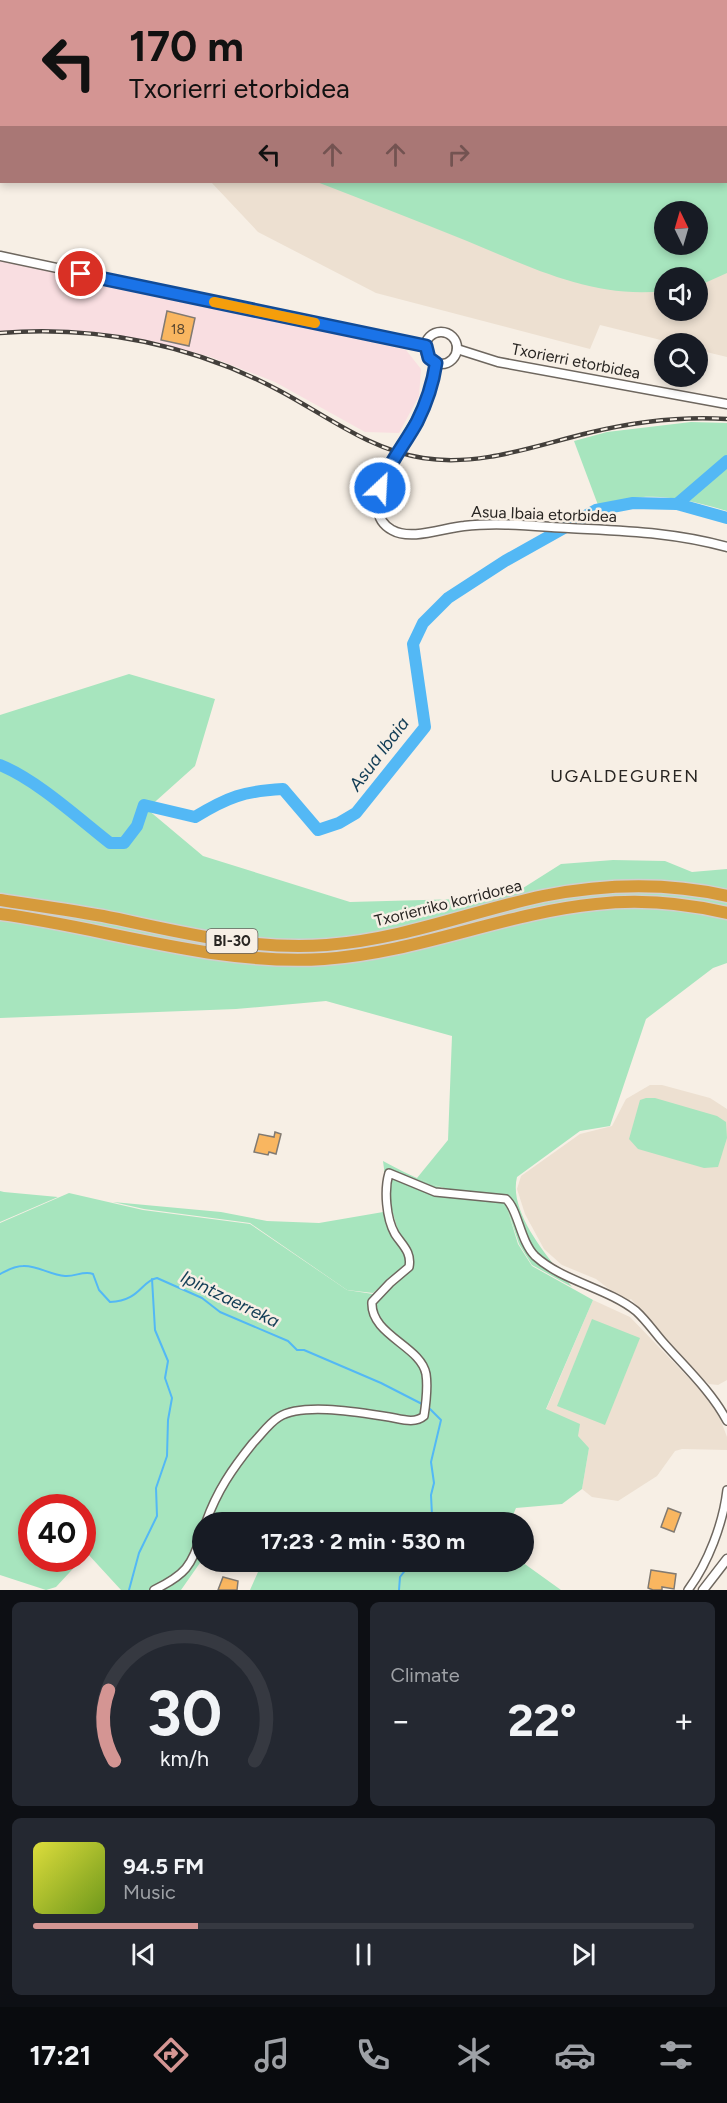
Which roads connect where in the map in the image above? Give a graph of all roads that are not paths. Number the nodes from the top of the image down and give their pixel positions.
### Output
1 (0, 256) edge
2 (426, 346) junction
3 (457, 349) junction
4 (436, 363) junction
5 (727, 404) edge
6 (727, 547) edge
7 (727, 896) edge
8 (0, 900) edge
9 (727, 913) edge
10 (0, 914) edge
11 (727, 1421) edge
12 (727, 1490) edge
13 (210, 1512) edge
14 (727, 1559) edge
15 (192, 1561) edge
16 (727, 1566) edge
17 (154, 1590) edge
18 (688, 1590) edge
19 (704, 1590) edge

1 - 2 street
2 - 3 street, Txorierri etorbidea
2 - 4 street
3 - 4 street
3 - 5 street, Txorierri etorbidea
4 - 6 street, Asua Ibaia etorbidea, bridge
7 - 8 highway, Txorierriko korridorea / BI-30
9 - 10 highway, Txorierriko korridorea / BI-30
11 - 13 street
12 - 18 street
14 - 19 street
15 - 17 street
16 - 19 street

